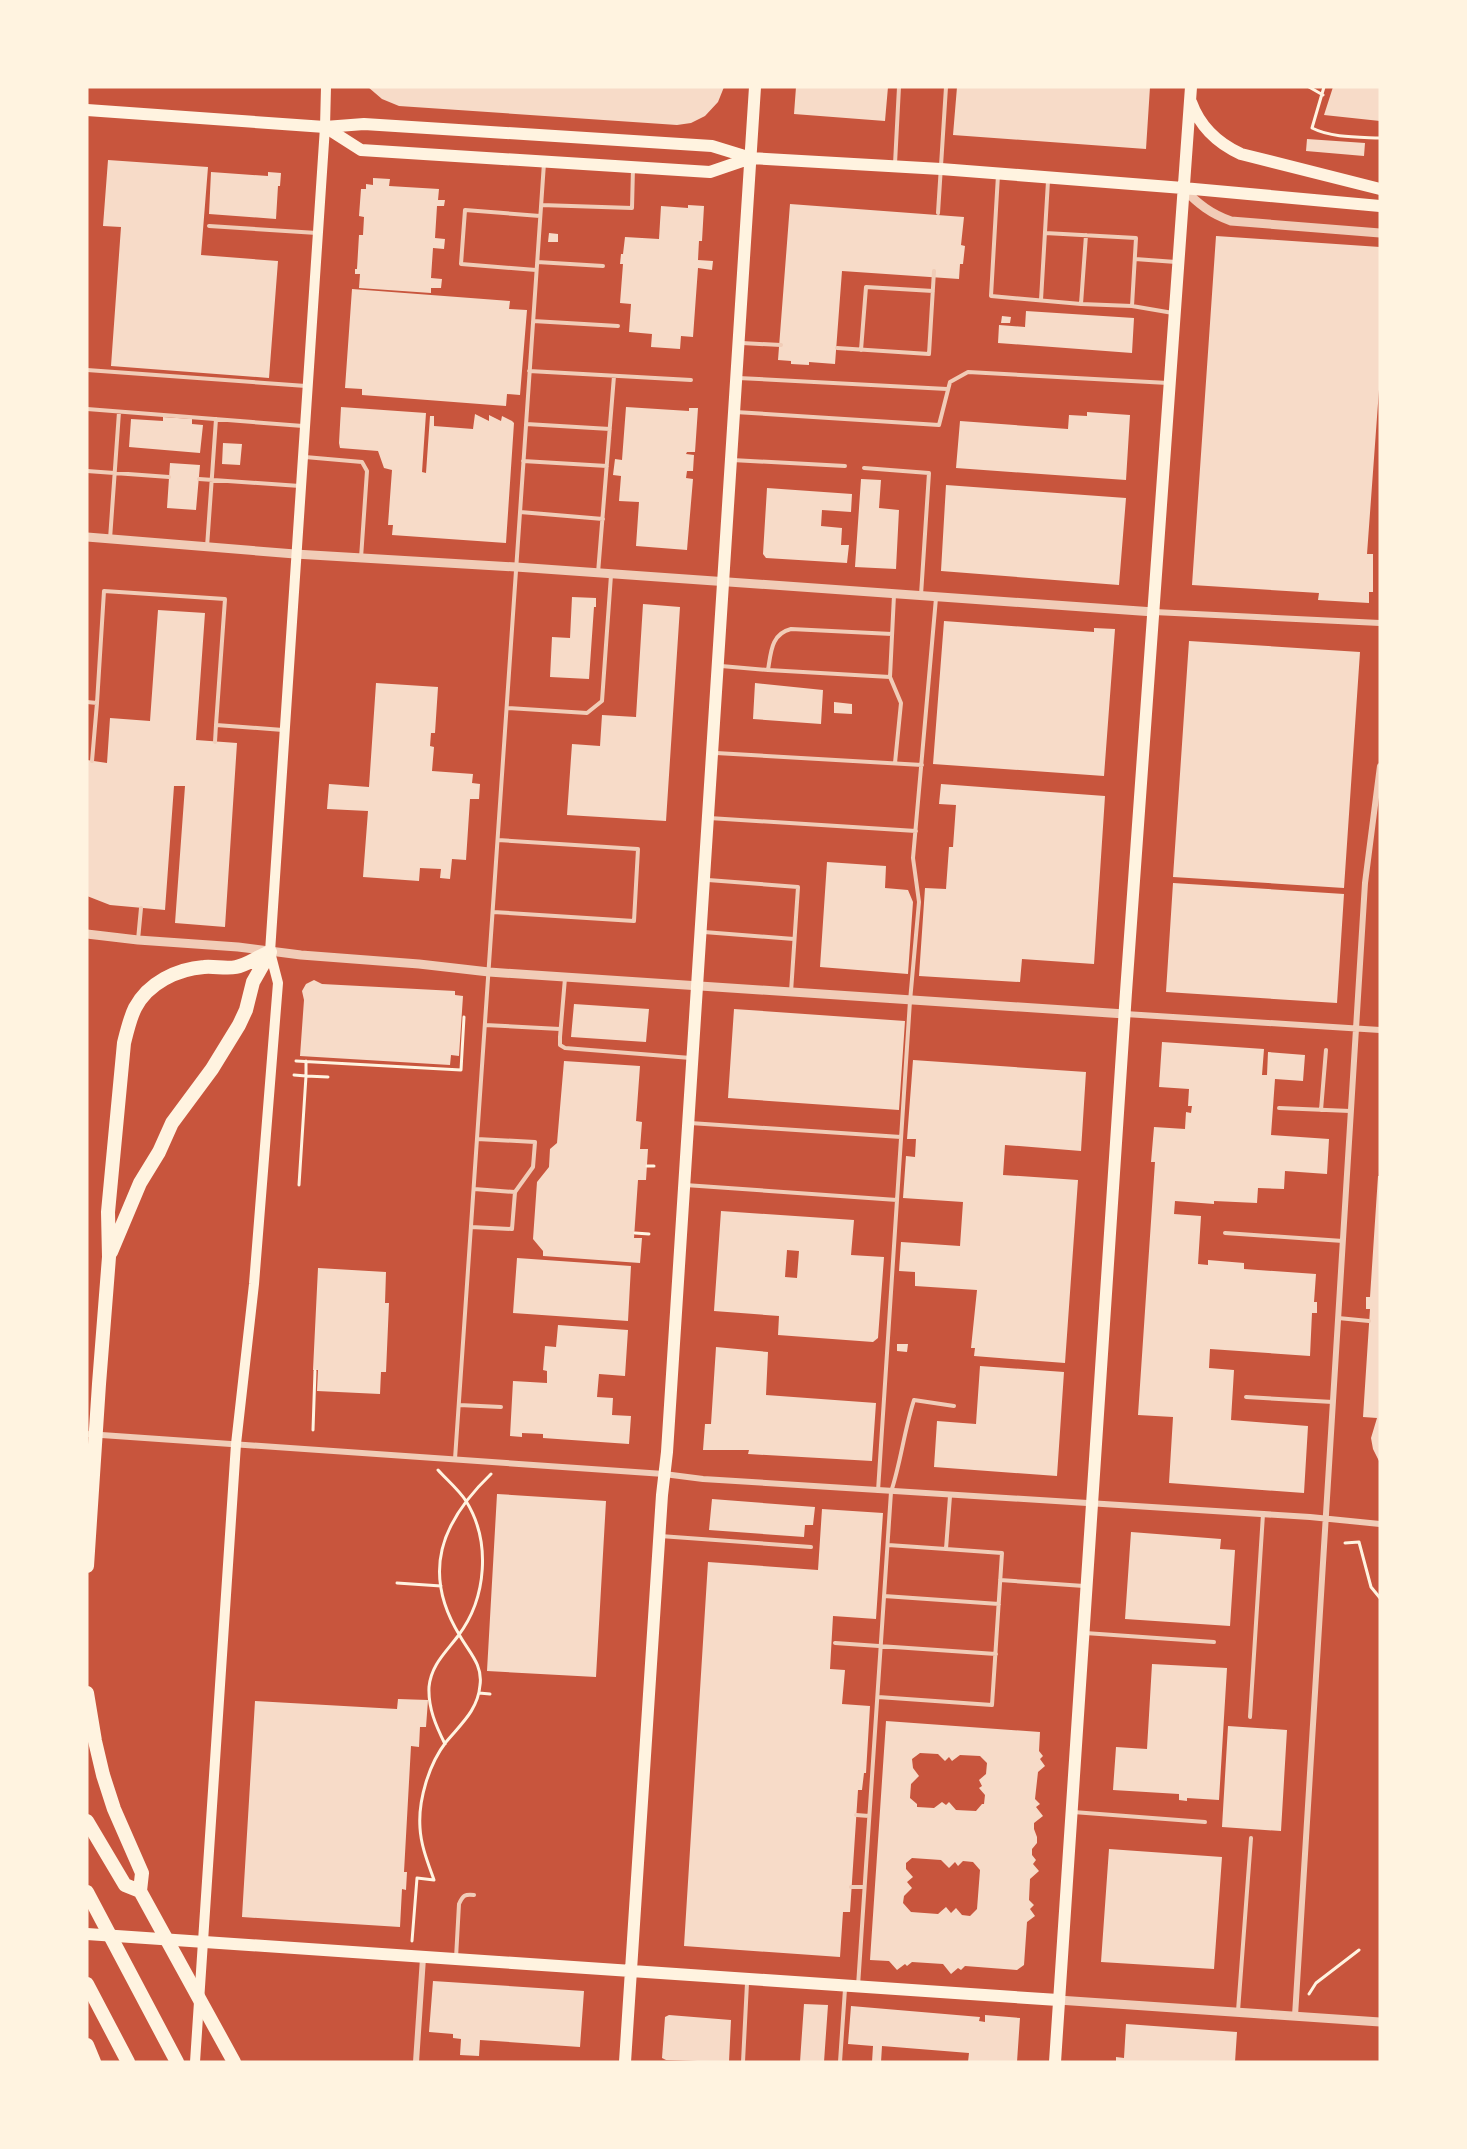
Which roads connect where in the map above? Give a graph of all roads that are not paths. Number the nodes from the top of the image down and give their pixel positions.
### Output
1 (326, 87) edge
2 (755, 87) edge
3 (899, 87) edge
4 (946, 87) edge
5 (1190, 92) edge
6 (87, 110) edge
7 (325, 127) junction
8 (751, 158) junction
9 (544, 162) junction
10 (895, 166) junction
11 (633, 167) junction
12 (941, 169) junction
13 (999, 174) junction
14 (1048, 178) junction
15 (1183, 188) junction
16 (1380, 189) edge
17 (541, 205) junction
18 (1380, 206) edge
19 (938, 213) dead end
20 (540, 216) junction
21 (209, 226) dead end
22 (1045, 232) junction
23 (318, 233) junction
24 (1380, 233) edge
25 (1086, 235) junction
26 (1135, 259) junction
27 (537, 262) junction
28 (1178, 262) junction
29 (603, 266) dead end
30 (536, 270) junction
31 (934, 272) dead end
32 (933, 291) junction
33 (1041, 300) junction
34 (1081, 304) junction
35 (1132, 306) junction
36 (1174, 313) junction
37 (533, 321) junction
38 (618, 326) dead end
39 (738, 343) junction
40 (781, 345) dead end
41 (837, 348) dead end
42 (861, 350) junction
43 (87, 370) edge
44 (530, 371) junction
45 (614, 376) junction
46 (737, 378) junction
47 (691, 380) dead end
48 (1169, 383) junction
49 (307, 386) junction
50 (947, 389) junction
51 (87, 409) edge
52 (119, 411) junction
53 (735, 412) junction
54 (216, 419) junction
55 (526, 424) junction
56 (304, 426) junction
57 (610, 429) junction
58 (302, 457) junction
59 (732, 460) junction
60 (523, 461) junction
61 (607, 466) junction
62 (845, 466) dead end
63 (864, 468) dead end
64 (87, 471) edge
65 (115, 473) junction
66 (169, 477) dead end
67 (199, 479) dead end
68 (212, 480) junction
69 (300, 486) junction
70 (520, 512) junction
71 (603, 519) junction
72 (87, 537) edge
73 (110, 539) junction
74 (207, 547) junction
75 (295, 554) junction
76 (361, 558) junction
77 (516, 567) junction
78 (598, 574) junction
79 (611, 575) junction
80 (724, 584) junction
81 (894, 595) junction
82 (921, 597) junction
83 (936, 598) junction
84 (1154, 612) junction
85 (1380, 623) edge
86 (892, 634) junction
87 (718, 666) junction
88 (768, 670) junction
89 (890, 677) junction
90 (87, 702) edge
91 (96, 703) junction
92 (507, 708) junction
93 (216, 725) junction
94 (284, 730) junction
95 (215, 742) dead end
96 (712, 753) junction
97 (92, 761) dead end
98 (895, 763) junction
99 (922, 765) junction
100 (1380, 766) edge
101 (708, 818) junction
102 (916, 831) junction
103 (498, 840) junction
104 (704, 880) junction
105 (141, 908) dead end
106 (493, 912) junction
107 (700, 932) junction
108 (87, 934) edge
109 (794, 939) junction
110 (138, 940) junction
111 (270, 952) junction
112 (489, 972) junction
113 (565, 978) junction
114 (697, 987) junction
115 (791, 993) junction
116 (910, 1001) junction
117 (1125, 1014) junction
118 (485, 1025) junction
119 (560, 1029) junction
120 (1357, 1029) junction
121 (1380, 1030) edge
122 (1326, 1050) dead end
123 (692, 1058) junction
124 (1279, 1108) dead end
125 (1321, 1110) junction
126 (1351, 1111) junction
127 (687, 1122) junction
128 (901, 1137) junction
129 (477, 1139) junction
130 (683, 1185) junction
131 (474, 1189) junction
132 (515, 1192) junction
133 (897, 1200) junction
134 (471, 1227) junction
135 (1226, 1233) dead end
136 (1343, 1241) junction
137 (109, 1257) junction
138 (1338, 1318) junction
139 (1369, 1321) dead end
140 (1246, 1397) dead end
141 (1333, 1402) junction
142 (459, 1405) junction
143 (954, 1406) dead end
144 (501, 1407) dead end
145 (87, 1434) edge
146 (236, 1444) junction
147 (455, 1459) junction
148 (664, 1474) junction
149 (878, 1491) junction
150 (891, 1492) junction
151 (950, 1496) junction
152 (1092, 1504) junction
153 (1263, 1515) junction
154 (1326, 1518) junction
155 (1380, 1524) edge
156 (660, 1536) junction
157 (888, 1545) junction
158 (811, 1547) dead end
159 (946, 1550) junction
160 (87, 1566) edge
161 (1000, 1580) junction
162 (1087, 1586) junction
163 (884, 1596) junction
164 (999, 1604) junction
165 (1084, 1633) junction
166 (1214, 1642) dead end
167 (835, 1643) dead end
168 (881, 1646) junction
169 (996, 1654) junction
170 (87, 1693) edge
171 (878, 1697) junction
172 (1250, 1717) dead end
173 (1072, 1812) junction
174 (856, 1815) dead end
175 (869, 1816) junction
176 (87, 1821) edge
177 (1205, 1822) dead end
178 (1251, 1838) dead end
179 (851, 1887) dead end
180 (864, 1887) junction
181 (140, 1891) junction
182 (87, 1892) edge
183 (474, 1896) dead end
184 (87, 1934) edge
185 (202, 1942) junction
186 (417, 1957) junction
187 (455, 1960) junction
188 (631, 1971) junction
189 (747, 1979) junction
190 (87, 1984) edge
191 (852, 1986) junction
192 (1058, 2000) junction
193 (1238, 2013) junction
194 (1295, 2016) junction
195 (1380, 2022) edge
196 (87, 2045) edge
197 (94, 2062) edge
198 (128, 2062) edge
199 (177, 2062) edge
200 (195, 2062) edge
201 (234, 2062) edge
202 (416, 2062) edge
203 (625, 2062) edge
204 (743, 2062) edge
205 (840, 2062) edge
206 (1055, 2062) edge

1 - 7 main road
2 - 8 main road
3 - 10 lane
4 - 12 lane
5 - 15 main road
5 - 16 main road
6 - 7 main road
7 - 8 main road
7 - 9 main road
7 - 23 main road
8 - 10 main road
8 - 11 main road
8 - 39 main road
9 - 11 main road
9 - 17 lane
10 - 12 main road
11 - 17 lane
12 - 13 main road
12 - 19 lane
13 - 14 main road
13 - 33 lane
14 - 15 main road
14 - 22 lane
15 - 18 main road
15 - 24 street
15 - 28 main road
17 - 20 lane
20 - 27 lane
20 - 30 lane
21 - 23 lane
22 - 25 lane
22 - 33 lane
23 - 49 main road
25 - 26 lane
25 - 34 lane
26 - 28 lane
26 - 35 lane
27 - 29 lane
27 - 30 lane
28 - 36 main road
30 - 37 lane
31 - 32 lane
32 - 42 lane
32 - 42 lane
33 - 34 lane
34 - 35 lane
35 - 36 lane
36 - 48 main road
37 - 38 lane
37 - 44 lane
39 - 40 lane
39 - 46 main road
41 - 42 lane
43 - 49 lane
44 - 45 lane
44 - 55 lane
45 - 47 lane
45 - 57 lane
46 - 50 lane
46 - 53 main road
48 - 50 lane
48 - 84 main road
49 - 56 main road
50 - 53 lane
51 - 52 lane
52 - 54 lane
52 - 65 lane
53 - 59 main road
54 - 56 lane
54 - 68 lane
55 - 57 lane
55 - 60 lane
56 - 58 main road
57 - 61 lane
58 - 69 main road
58 - 76 lane
59 - 62 lane
59 - 80 main road
60 - 61 lane
60 - 70 lane
61 - 71 lane
63 - 82 lane
64 - 65 lane
65 - 66 lane
65 - 73 lane
67 - 68 lane
68 - 69 lane
68 - 74 lane
69 - 75 main road
70 - 71 lane
70 - 77 lane
71 - 78 lane
72 - 73 street
73 - 74 street
74 - 75 street
75 - 76 street
75 - 94 main road
76 - 77 street
77 - 78 street
77 - 92 lane
78 - 79 street
79 - 80 street
79 - 92 lane
80 - 81 street
80 - 87 main road
81 - 82 street
81 - 86 lane
82 - 83 street
83 - 84 street
83 - 99 lane
84 - 85 street
84 - 117 main road
86 - 88 lane
86 - 89 lane
87 - 88 lane
87 - 96 main road
88 - 89 lane
89 - 98 lane
90 - 91 lane
91 - 93 lane
91 - 97 lane
92 - 103 lane
93 - 94 lane
93 - 95 lane
94 - 111 main road
96 - 98 lane
96 - 101 main road
98 - 99 lane
99 - 102 lane
100 - 120 street
101 - 102 lane
101 - 104 main road
102 - 116 lane
103 - 106 lane
103 - 106 lane
104 - 107 main road
104 - 109 lane
105 - 110 lane
106 - 112 lane
107 - 109 lane
107 - 114 main road
108 - 110 street
109 - 115 lane
110 - 111 street
111 - 112 street
111 - 137 highway
111 - 137 highway
111 - 146 main road
112 - 113 street
112 - 118 lane
113 - 114 street
113 - 119 lane
114 - 115 street
114 - 123 main road
115 - 116 street
116 - 117 street
116 - 128 lane
117 - 120 street
117 - 152 main road
118 - 119 lane
118 - 129 lane
119 - 123 lane
120 - 121 street
120 - 126 street
122 - 125 lane
123 - 127 main road
124 - 125 lane
125 - 126 lane
126 - 136 street
127 - 128 lane
127 - 130 main road
128 - 133 lane
129 - 131 lane
129 - 132 lane
130 - 133 lane
130 - 148 main road
131 - 132 lane
131 - 134 lane
132 - 134 lane
133 - 149 lane
134 - 142 lane
135 - 136 lane
136 - 138 street
137 - 160 highway
138 - 139 lane
138 - 141 street
140 - 141 lane
141 - 154 street
142 - 144 lane
142 - 147 lane
143 - 150 lane
145 - 146 street
146 - 147 street
146 - 185 main road
147 - 148 street
148 - 149 street
148 - 156 main road
149 - 150 street
150 - 151 street
150 - 157 lane
151 - 152 street
151 - 159 lane
152 - 153 street
152 - 162 main road
153 - 154 street
153 - 172 lane
154 - 155 street
154 - 194 street
156 - 158 lane
156 - 188 main road
157 - 159 lane
157 - 163 lane
159 - 161 lane
161 - 162 lane
161 - 164 lane
162 - 165 main road
163 - 164 lane
163 - 168 lane
164 - 169 lane
165 - 166 lane
165 - 173 main road
167 - 168 lane
168 - 169 lane
168 - 171 lane
169 - 171 lane
170 - 181 highway
171 - 175 lane
173 - 177 lane
173 - 192 main road
174 - 175 lane
175 - 180 lane
176 - 181 highway
178 - 193 lane
179 - 180 lane
180 - 191 lane
181 - 201 highway
182 - 199 highway
183 - 187 lane
184 - 185 main road
185 - 186 main road
185 - 200 main road
186 - 187 main road
186 - 202 street
187 - 188 main road
188 - 189 main road
188 - 203 main road
189 - 191 main road
189 - 204 lane
190 - 198 highway
191 - 192 main road
191 - 205 lane
192 - 193 street
192 - 206 main road
193 - 194 street
194 - 195 street
196 - 197 highway

